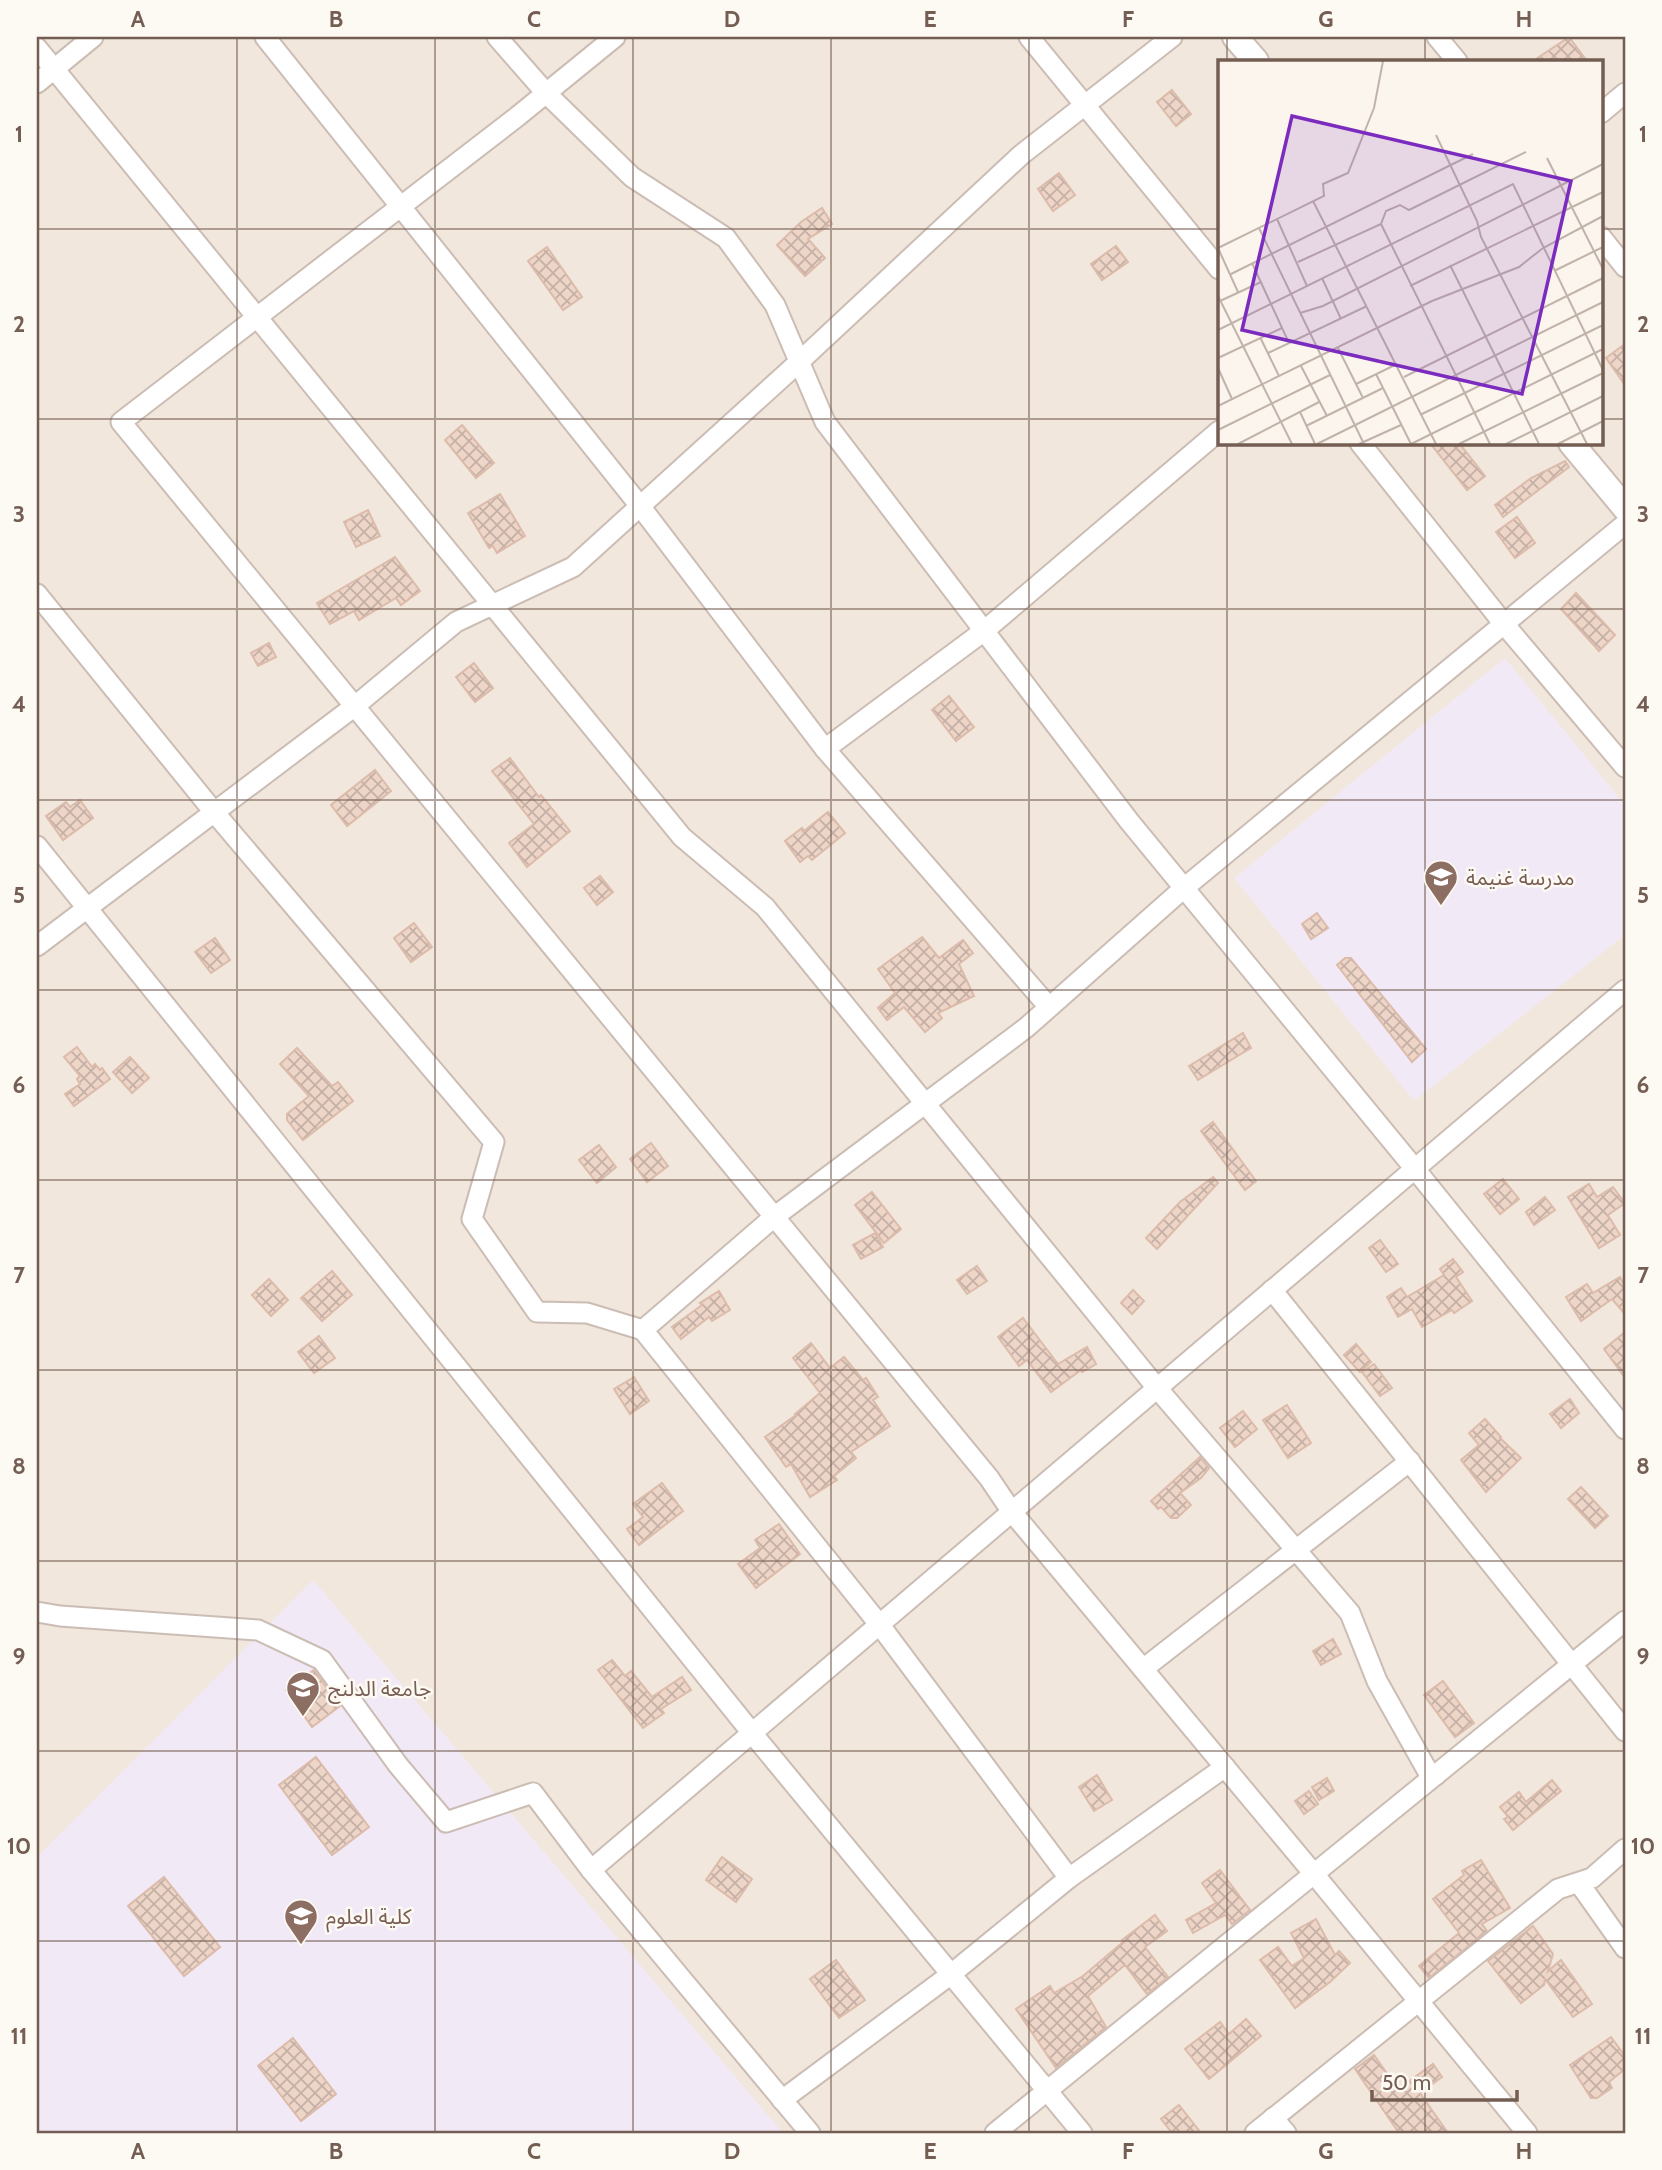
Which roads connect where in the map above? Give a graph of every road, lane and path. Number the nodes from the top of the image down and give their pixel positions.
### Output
1 (93, 37) edge
2 (265, 37) edge
3 (497, 37) edge
4 (615, 37) edge
5 (1029, 37) edge
6 (1172, 37) edge
7 (1235, 37) edge
8 (1437, 37) edge
9 (37, 48) edge
10 (1254, 60) edge
11 (1456, 60) edge
12 (54, 69) junction
13 (37, 83) edge
14 (546, 93) junction
15 (1625, 93) edge
16 (1085, 105) junction
17 (1602, 112) edge
18 (401, 206) junction
19 (1602, 238) edge
20 (1218, 267) edge
21 (1625, 267) edge
22 (258, 317) junction
23 (799, 362) junction
24 (1218, 432) edge
25 (1361, 444) edge
26 (1572, 444) edge
27 (640, 506) junction
28 (1625, 508) edge
29 (1625, 524) edge
30 (37, 594) edge
31 (493, 604) junction
32 (1504, 624) junction
33 (984, 631) junction
34 (355, 706) junction
35 (825, 749) junction
36 (1625, 767) edge
37 (214, 812) junction
38 (37, 846) edge
39 (1184, 888) junction
40 (86, 907) junction
41 (37, 946) edge
42 (1625, 990) edge
43 (1049, 1007) junction
44 (924, 1104) junction
45 (1415, 1169) junction
46 (775, 1217) junction
47 (1272, 1290) junction
48 (643, 1330) junction
49 (1157, 1388) junction
50 (1625, 1429) edge
51 (1410, 1461) junction
52 (1012, 1512) junction
53 (1297, 1550) junction
54 (37, 1612) edge
55 (1625, 1621) edge
56 (879, 1625) junction
57 (1573, 1663) junction
58 (1143, 1669) junction
59 (1625, 1731) edge
60 (752, 1733) junction
61 (1225, 1767) junction
62 (1436, 1775) junction
63 (1625, 1849) edge
64 (591, 1870) junction
65 (1314, 1874) junction
66 (1069, 1878) junction
67 (1578, 1882) junction
68 (1625, 1948) edge
69 (950, 1975) junction
70 (1419, 2001) junction
71 (1046, 2092) junction
72 (782, 2100) junction
73 (1280, 2126) edge
74 (810, 2133) edge
75 (995, 2133) edge
76 (1082, 2133) edge
77 (1255, 2133) edge
78 (1527, 2133) edge

1 - 12 street
2 - 18 street
3 - 14 street
4 - 14 street
5 - 16 street
6 - 16 street
7 - 10 street
8 - 11 street
9 - 12 street
12 - 13 street
12 - 22 street
14 - 18 street
14 - 23 street
15 - 17 street
16 - 20 street
16 - 23 street
18 - 22 street
18 - 27 street
19 - 21 street
22 - 31 street
22 - 34 street
23 - 27 street
23 - 33 street
24 - 33 street
25 - 32 street
26 - 28 street
27 - 31 street
27 - 35 street
29 - 32 street
30 - 37 street
31 - 34 street
31 - 44 street
32 - 36 street
32 - 39 street
33 - 35 street
33 - 39 street
34 - 37 street
34 - 46 street
35 - 43 street
37 - 40 street
37 - 48 street
38 - 40 street
39 - 43 street
39 - 45 street
40 - 41 street
40 - 60 street
42 - 45 street
43 - 44 street
44 - 46 street
44 - 49 street
45 - 47 street
45 - 50 street
46 - 48 street
46 - 52 street
47 - 49 street
47 - 51 street
48 - 56 street
49 - 52 street
49 - 53 street
51 - 53 street
51 - 57 street
52 - 56 street
52 - 58 street
53 - 58 street
53 - 62 street
54 - 64 street
55 - 57 street
56 - 60 street
56 - 66 street
57 - 59 street
57 - 62 street
58 - 61 street
60 - 64 street
60 - 69 street
61 - 65 street
61 - 66 street
62 - 65 street
63 - 67 street
64 - 72 street
65 - 70 street
65 - 71 street
66 - 69 street
67 - 68 street
67 - 70 street
69 - 71 street
69 - 72 street
70 - 73 street
70 - 78 street
71 - 75 street
71 - 76 street
72 - 74 street
73 - 77 street

